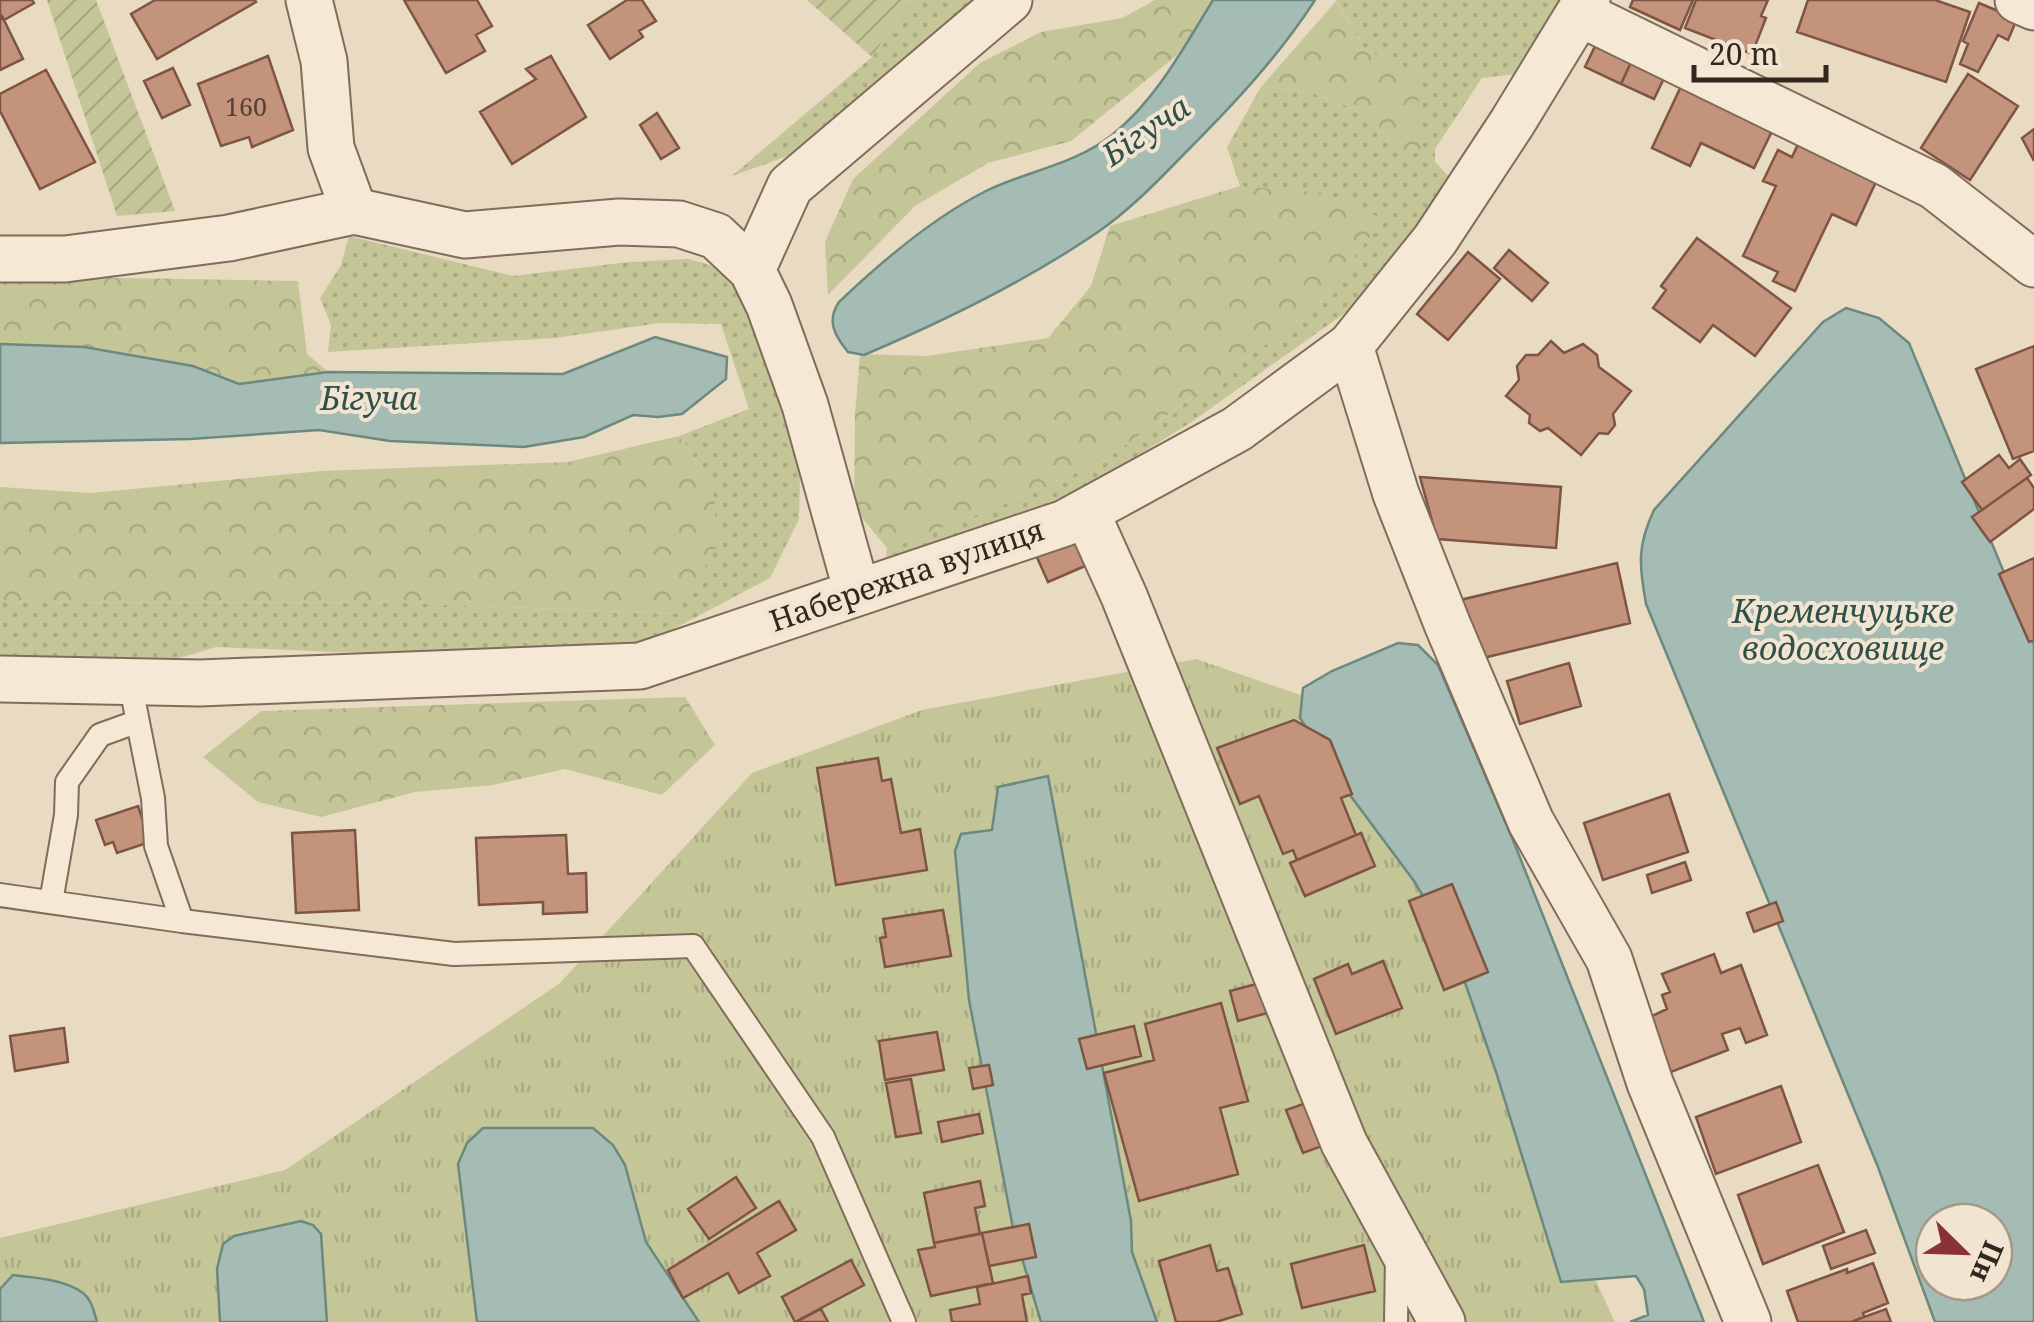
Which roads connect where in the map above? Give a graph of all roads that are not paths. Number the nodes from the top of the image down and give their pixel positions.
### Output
1 (308, 0) edge
2 (1009, 0) edge
3 (2018, 0) edge
4 (1584, 7) edge
5 (2034, 7) edge
6 (354, 211) junction
7 (0, 259) edge
8 (2034, 264) edge
9 (761, 287) junction
10 (1350, 346) junction
11 (1086, 512) junction
12 (858, 592) junction
13 (0, 678) edge
14 (133, 702) junction
15 (0, 895) edge
16 (50, 902) junction
17 (182, 921) junction
18 (1397, 1242) junction
19 (904, 1322) edge
20 (1396, 1322) edge
21 (1442, 1322) edge
22 (1748, 1322) edge

1 - 6 street
2 - 9 street
3 - 5 street
4 - 8 street
4 - 10 street, Набережна вулиця
6 - 7 street
6 - 9 street
9 - 12 street
10 - 11 street, Набережна вулиця
10 - 22 street
11 - 12 street, Набережна вулиця
11 - 18 street
12 - 14 street, Набережна вулиця
13 - 14 street, Набережна вулиця
14 - 16 lane
14 - 17 lane
15 - 16 lane
16 - 17 lane
17 - 19 lane
18 - 20 lane
18 - 21 street

